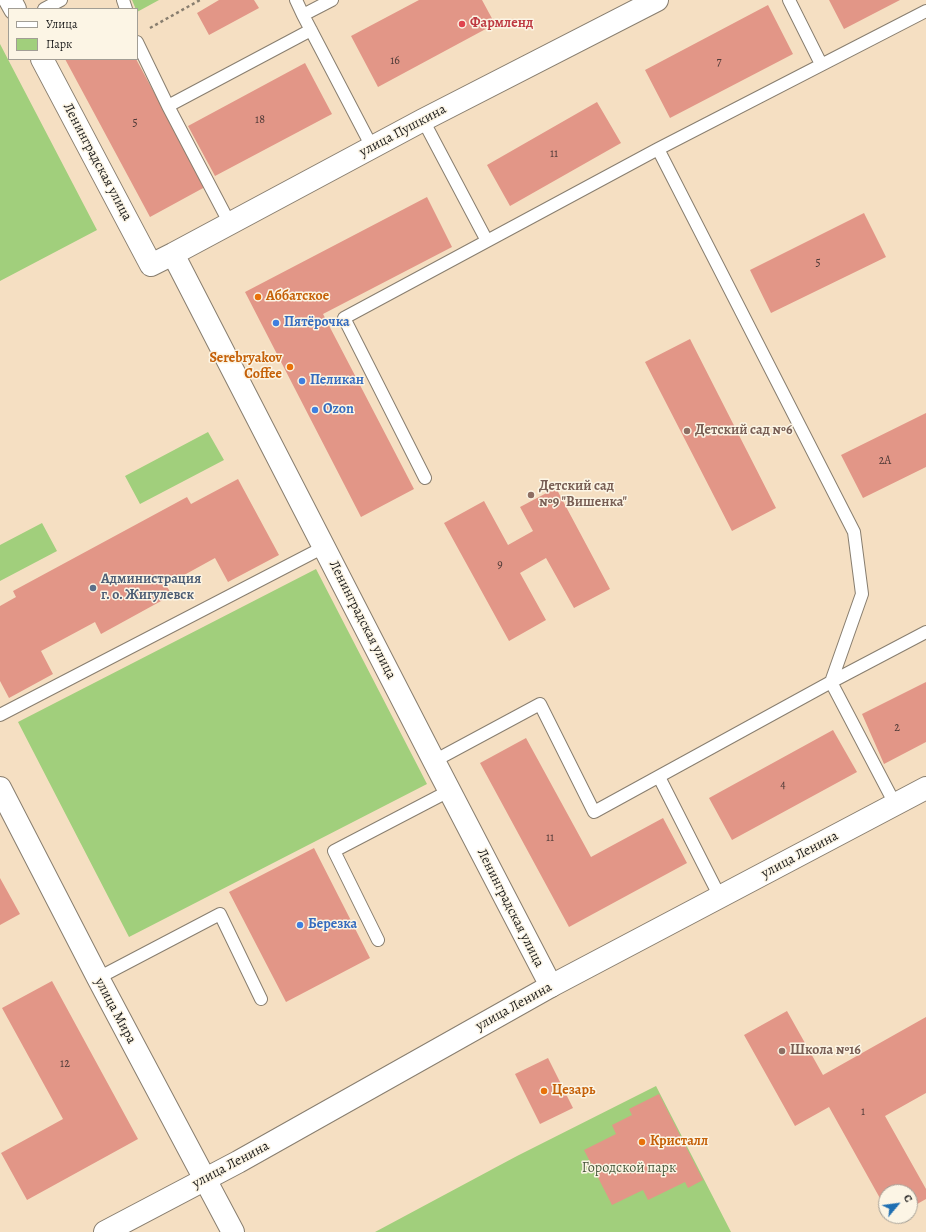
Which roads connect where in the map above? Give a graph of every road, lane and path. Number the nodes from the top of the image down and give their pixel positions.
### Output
1 (61, 0) edge
2 (200, 0) edge
3 (296, 0) edge
4 (332, 0) edge
5 (657, 0) edge
6 (789, 0) edge
7 (46, 8) edge
8 (926, 11) edge
9 (303, 15) junction
10 (311, 30) junction
11 (144, 32) dead end
12 (138, 44) edge
13 (43, 60) edge
14 (821, 64) junction
15 (168, 106) junction
16 (423, 120) junction
17 (372, 147) junction
18 (658, 149) junction
19 (230, 224) junction
20 (487, 241) junction
21 (173, 254) junction
22 (151, 265) joint
23 (425, 478) dead end
24 (324, 547) junction
25 (926, 632) edge
26 (831, 682) junction
27 (0, 715) edge
28 (434, 761) junction
29 (659, 777) junction
30 (0, 788) edge
31 (926, 788) edge
32 (449, 791) junction
33 (895, 804) junction
34 (720, 897) junction
35 (378, 940) dead end
36 (98, 978) junction
37 (551, 986) junction
38 (261, 999) dead end
39 (205, 1179) junction
40 (105, 1232) edge
41 (233, 1232) edge

1 - 7 lane
2 - 11 path
3 - 9 lane
4 - 9 lane
5 - 16 street, улица Пушкина
6 - 14 lane
8 - 14 lane
9 - 10 lane
10 - 15 lane
10 - 17 lane
12 - 15 lane
13 - 22 street, Ленинградская улица
14 - 18 lane
15 - 19 lane
16 - 17 street, улица Пушкина
16 - 20 lane
17 - 19 street, улица Пушкина
18 - 20 lane
18 - 26 lane
19 - 21 street, улица Пушкина
20 - 23 lane
21 - 22 street, улица Пушкина
21 - 24 street, Ленинградская улица
24 - 27 lane
24 - 28 street, Ленинградская улица
25 - 26 lane
26 - 29 lane
26 - 33 lane
28 - 29 lane
28 - 32 street, Ленинградская улица
29 - 34 lane
30 - 36 street, улица Мира
31 - 33 street, улица Ленина
32 - 35 lane
32 - 37 street, Ленинградская улица
33 - 34 street, улица Ленина
34 - 37 street, улица Ленина
36 - 38 lane
36 - 39 street, улица Мира
37 - 39 street, улица Ленина
39 - 40 street, улица Ленина
39 - 41 street, улица Мира

